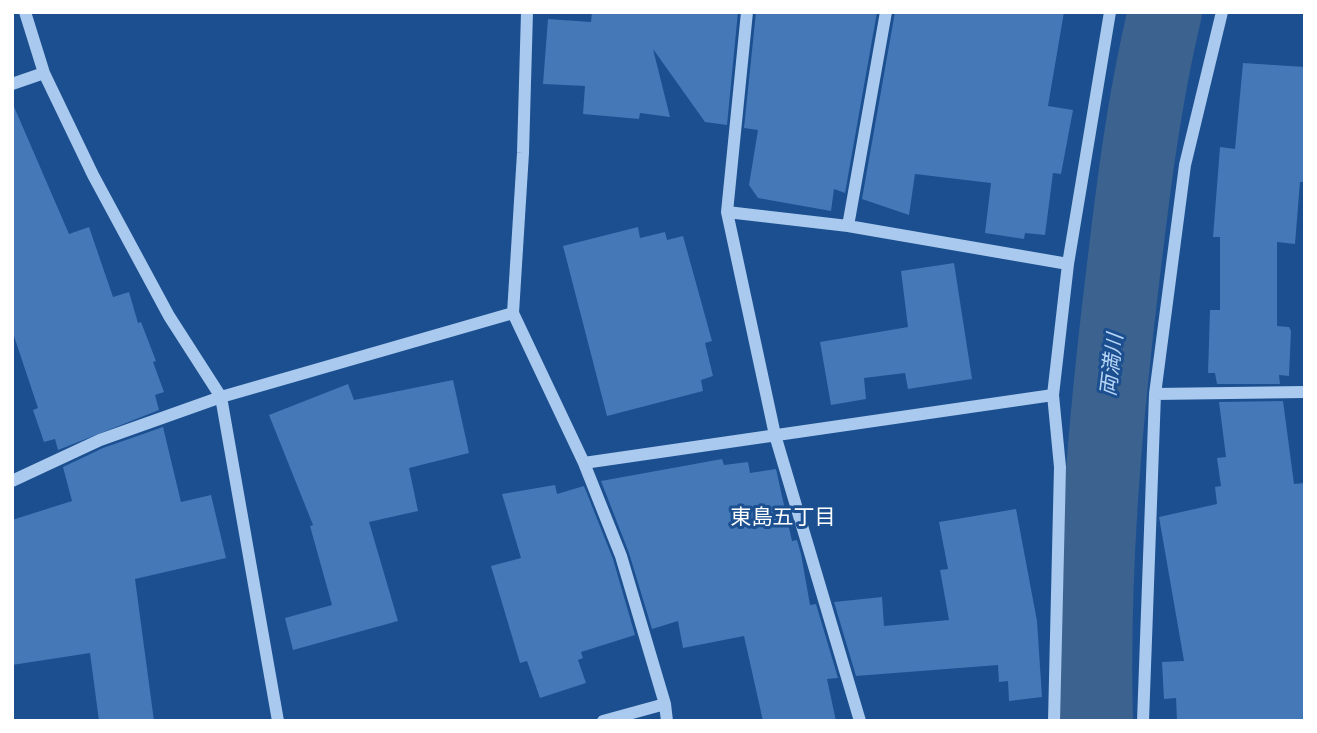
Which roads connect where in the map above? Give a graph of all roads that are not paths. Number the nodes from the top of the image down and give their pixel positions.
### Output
1 (25, 12) edge
2 (527, 12) edge
3 (747, 12) edge
4 (886, 12) edge
5 (1110, 12) edge
6 (1222, 12) edge
7 (44, 73) junction
8 (12, 84) edge
9 (727, 212) junction
10 (848, 226) junction
11 (1068, 264) junction
12 (513, 313) junction
13 (1305, 392) edge
14 (1155, 394) junction
15 (1054, 395) junction
16 (221, 397) junction
17 (775, 435) junction
18 (584, 463) junction
19 (12, 481) edge
20 (666, 704) junction
21 (278, 721) edge
22 (603, 721) edge
23 (667, 721) edge
24 (860, 721) edge
25 (1054, 721) edge
26 (1143, 721) edge

1 - 7 street
2 - 12 street
3 - 9 street
4 - 10 street
5 - 11 street
6 - 14 street
7 - 8 street
7 - 16 street
9 - 10 street
9 - 17 street
10 - 11 street
11 - 15 street
12 - 16 street
12 - 18 street
13 - 14 street
14 - 26 street
15 - 17 street
15 - 25 street
16 - 19 street
16 - 21 street
17 - 18 street
17 - 24 street
18 - 20 street
20 - 22 street
20 - 23 street

